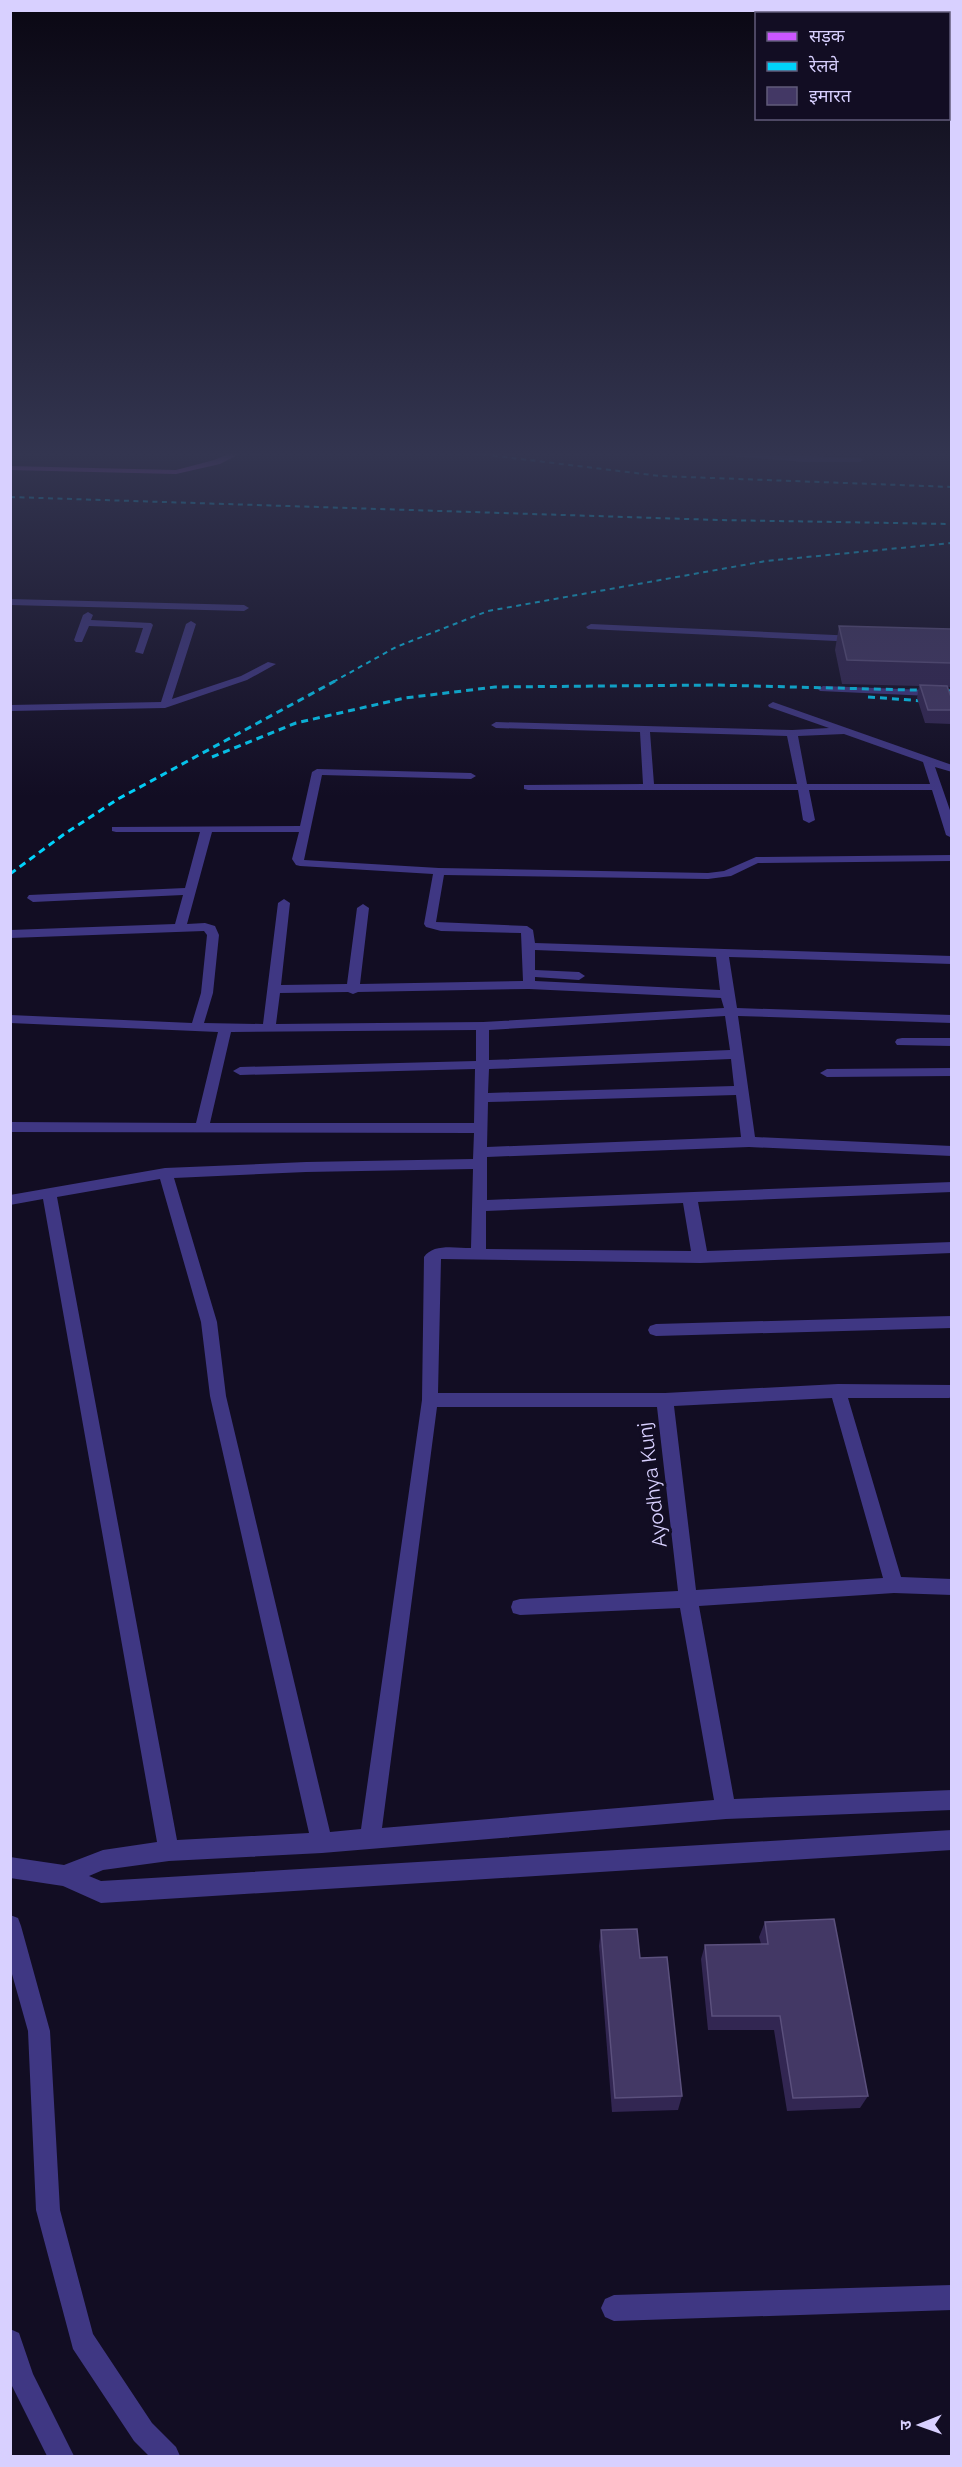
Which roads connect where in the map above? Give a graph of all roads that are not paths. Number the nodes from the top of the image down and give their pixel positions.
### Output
1 (10, 602) edge
2 (92, 604) junction
3 (244, 608) dead end
4 (85, 623) junction
5 (191, 624) dead end
6 (591, 627) dead end
7 (79, 640) dead end
8 (870, 640) edge
9 (140, 652) dead end
10 (271, 664) dead end
11 (823, 689) dead end
12 (951, 694) edge
13 (165, 705) junction
14 (773, 705) dead end
15 (10, 708) edge
16 (496, 725) dead end
17 (645, 729) junction
18 (843, 731) junction
19 (792, 733) junction
20 (928, 761) junction
21 (951, 770) edge
22 (471, 776) dead end
23 (802, 786) junction
24 (528, 787) dead end
25 (936, 787) junction
26 (649, 788) junction
27 (809, 820) dead end
28 (116, 829) dead end
29 (207, 829) junction
30 (305, 830) junction
31 (951, 836) edge
32 (951, 858) edge
33 (439, 871) junction
34 (191, 891) junction
35 (33, 898) dead end
36 (284, 903) dead end
37 (363, 908) dead end
38 (180, 928) junction
39 (10, 934) edge
40 (529, 946) junction
41 (722, 953) junction
42 (951, 960) edge
43 (579, 976) dead end
44 (528, 979) junction
45 (273, 990) junction
46 (353, 990) junction
47 (727, 994) junction
48 (731, 1012) junction
49 (10, 1019) edge
50 (951, 1019) edge
51 (197, 1026) junction
52 (483, 1026) junction
53 (225, 1028) junction
54 (269, 1029) junction
55 (902, 1042) dead end
56 (951, 1042) edge
57 (737, 1054) junction
58 (482, 1065) junction
59 (240, 1071) dead end
60 (951, 1072) edge
61 (827, 1073) dead end
62 (741, 1090) junction
63 (482, 1098) junction
64 (202, 1126) junction
65 (10, 1127) edge
66 (481, 1128) junction
67 (749, 1142) junction
68 (951, 1150) edge
69 (479, 1158) junction
70 (165, 1173) junction
71 (951, 1187) edge
72 (49, 1192) junction
73 (690, 1198) junction
74 (10, 1200) edge
75 (479, 1206) junction
76 (951, 1247) edge
77 (478, 1254) junction
78 (700, 1257) junction
79 (951, 1322) edge
80 (656, 1330) dead end
81 (838, 1391) junction
82 (949, 1391) dead end
83 (430, 1400) junction
84 (665, 1400) junction
85 (894, 1586) junction
86 (951, 1587) edge
87 (688, 1599) junction
88 (520, 1607) dead end
89 (951, 1800) edge
90 (726, 1809) junction
91 (370, 1839) junction
92 (951, 1840) edge
93 (322, 1843) junction
94 (169, 1851) junction
95 (10, 1867) edge
96 (64, 1876) junction
97 (10, 1926) edge
98 (951, 2296) edge
99 (614, 2308) dead end
100 (10, 2342) edge
101 (60, 2457) edge
102 (167, 2457) edge

1 - 2 street
2 - 3 street
2 - 4 street
4 - 7 street
4 - 9 street
5 - 13 street
6 - 8 street
10 - 13 street
11 - 12 street
13 - 15 street
14 - 18 street
16 - 17 street
17 - 19 street
17 - 26 street
18 - 19 street
18 - 20 street
19 - 23 street
20 - 21 street
20 - 25 street
22 - 30 street
23 - 25 street
23 - 26 street
23 - 27 street
24 - 26 street
25 - 31 street
28 - 29 street
29 - 30 street
29 - 34 street
30 - 33 street
32 - 33 street
33 - 40 street
34 - 35 street
34 - 38 street
36 - 45 street
37 - 46 street
38 - 39 street
38 - 51 street
40 - 41 street
40 - 44 street
41 - 42 street
41 - 47 street
43 - 44 street
44 - 46 street
44 - 47 street
45 - 46 street
45 - 54 street
47 - 48 street
48 - 50 street
48 - 52 street
48 - 57 street
49 - 51 street
51 - 53 street
52 - 54 street
52 - 58 street
53 - 54 street
53 - 64 street
55 - 56 street
57 - 58 street
57 - 62 street
58 - 59 street
58 - 63 street
60 - 61 street
62 - 63 street
62 - 67 street
63 - 66 street
64 - 65 street
64 - 66 street
66 - 69 street
67 - 68 street
67 - 69 street
69 - 70 street
69 - 75 street
70 - 72 street
70 - 93 street
71 - 73 street
72 - 74 street
72 - 94 street
73 - 75 street
73 - 78 street
75 - 77 street
76 - 78 street
77 - 78 street
77 - 83 street
79 - 80 street
81 - 82 street, Ayodhya Kunj
81 - 84 street, Ayodhya Kunj
81 - 85 street
83 - 84 street
83 - 91 street
84 - 87 street, Ayodhya Kunj
85 - 86 street
85 - 87 street
87 - 88 street
87 - 90 street, Ayodhya Kunj
89 - 90 street
90 - 91 street
91 - 93 street
92 - 96 street
93 - 94 street
94 - 96 street
95 - 96 street
97 - 102 street
98 - 99 street
100 - 101 street

